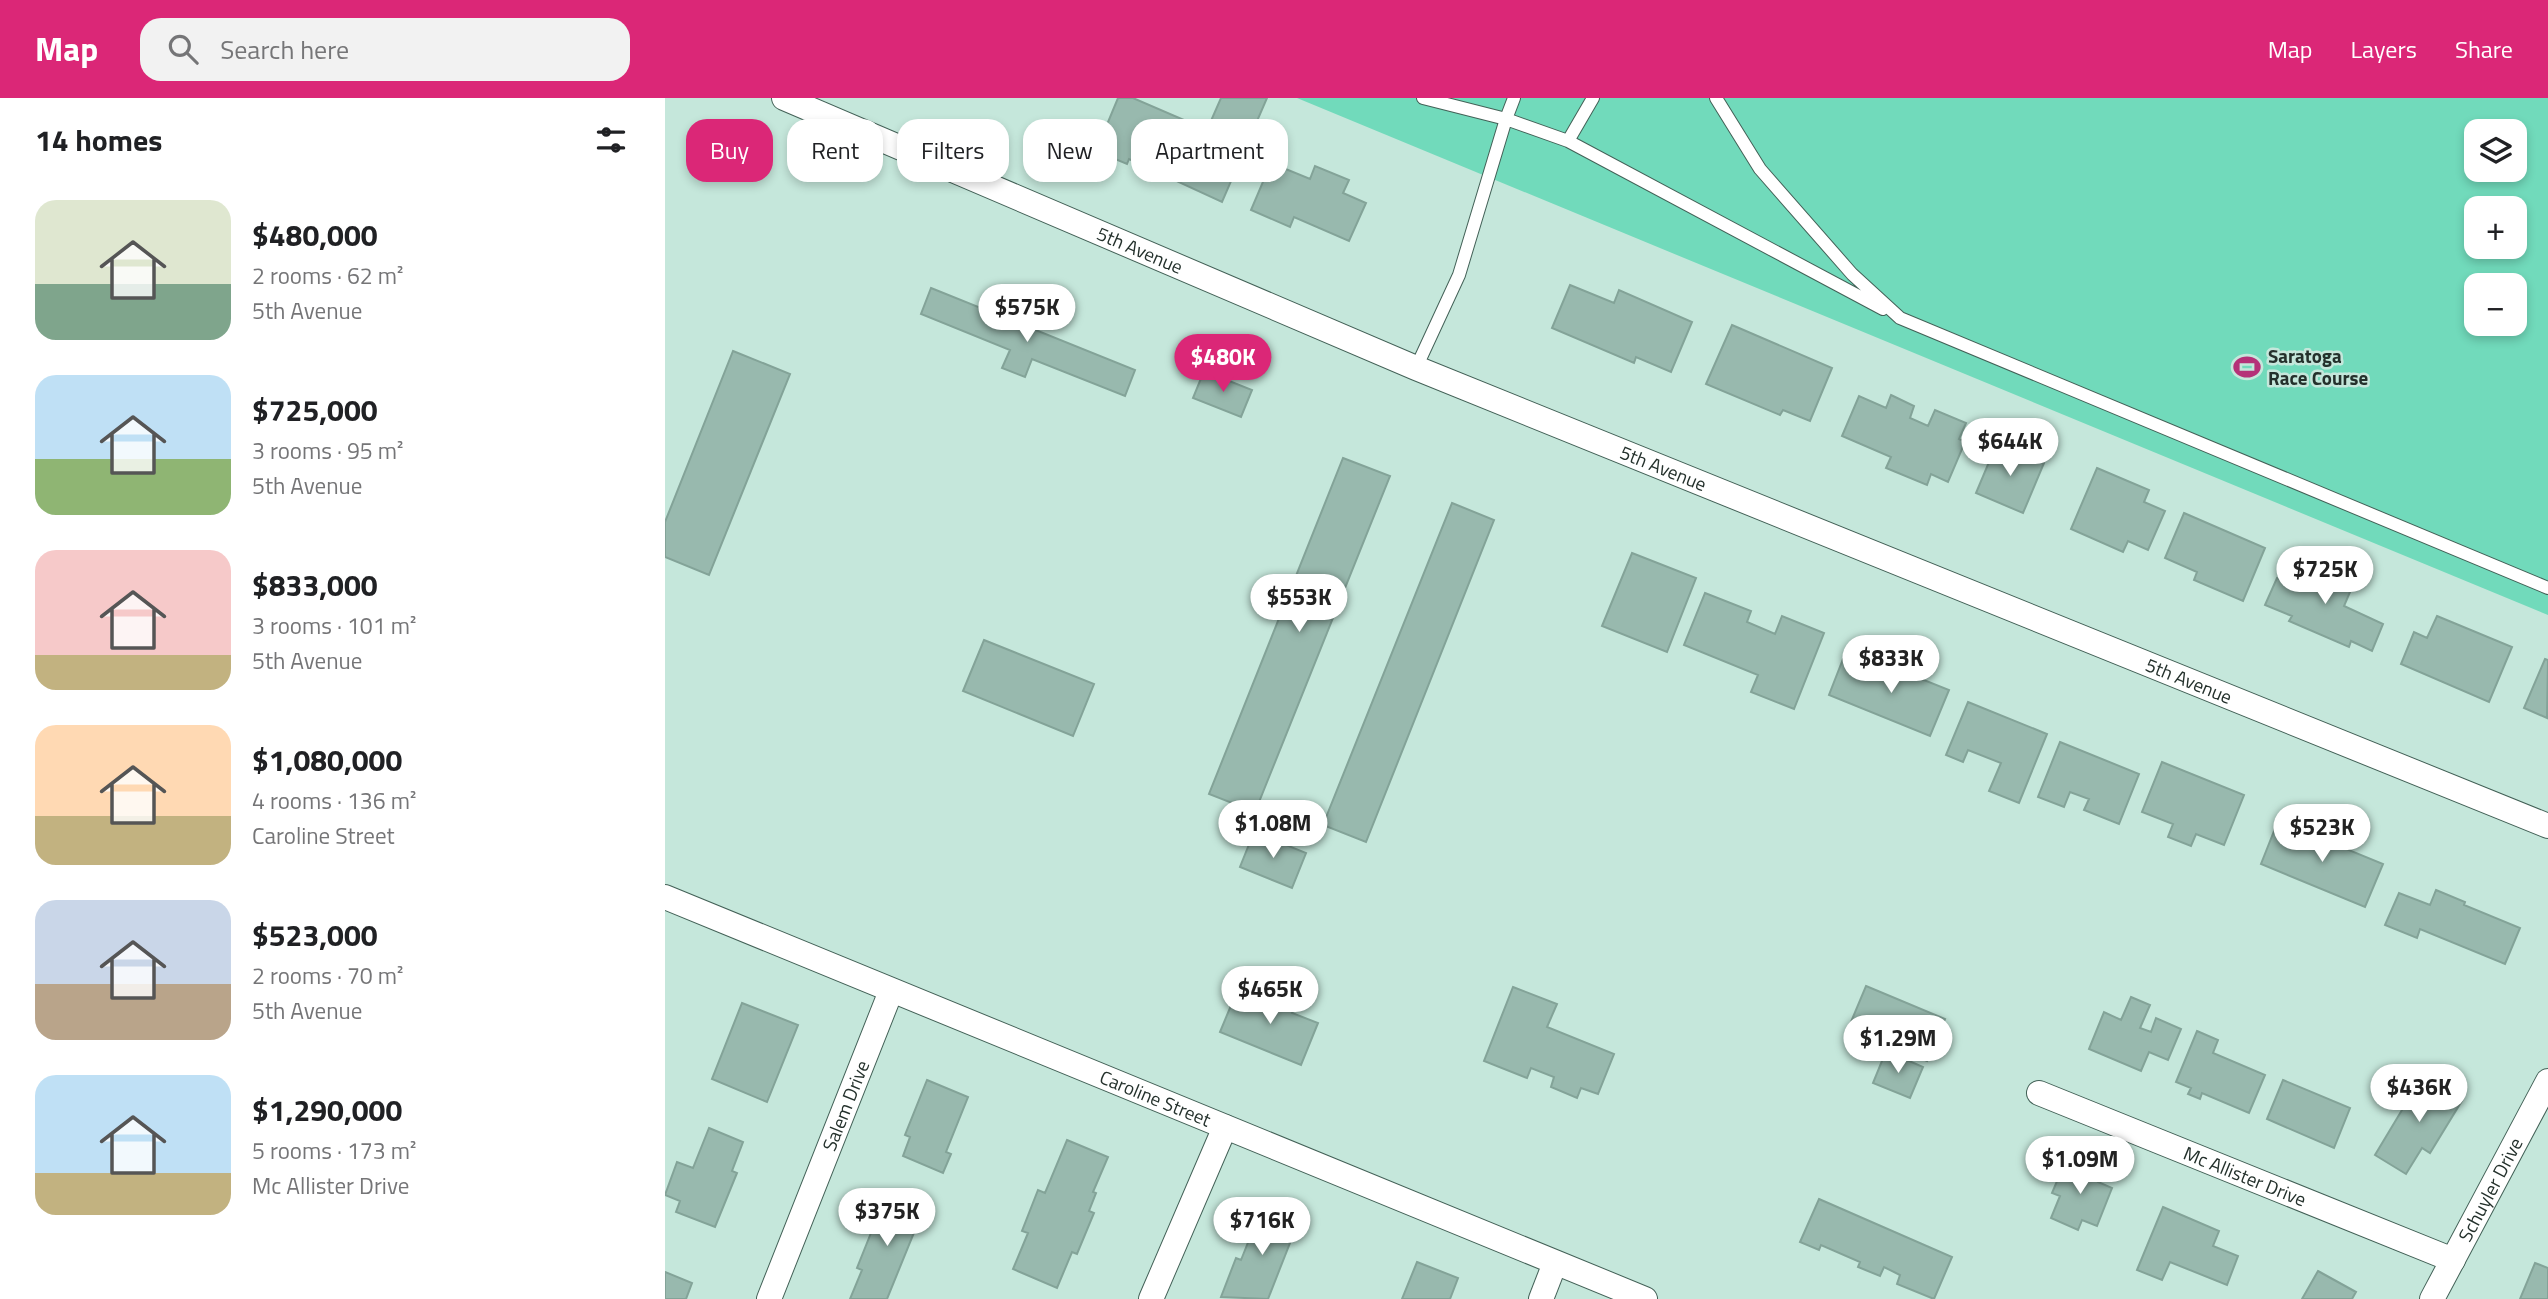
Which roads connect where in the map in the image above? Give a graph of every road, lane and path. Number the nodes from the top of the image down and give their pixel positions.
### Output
1 (784, 98) edge
2 (1423, 98) edge
3 (1514, 98) edge
4 (1593, 98) edge
5 (1716, 98) edge
6 (1506, 118) junction
7 (1568, 141) junction
8 (1900, 318) junction
9 (1416, 368) junction
10 (2548, 588) edge
11 (2548, 826) edge
12 (665, 897) edge
13 (891, 990) junction
14 (2548, 1081) edge
15 (2039, 1093) dead end
16 (1225, 1127) junction
17 (2453, 1260) junction
18 (1555, 1263) junction
19 (769, 1299) edge
20 (1151, 1299) edge
21 (1541, 1299) edge
22 (1645, 1299) edge
23 (2432, 1299) edge

1 - 9 street, 5th Avenue
2 - 6 lane
3 - 6 lane
4 - 7 lane
5 - 8 lane
6 - 7 lane
6 - 9 lane
7 - 8 lane
8 - 10 lane
9 - 11 street, 5th Avenue
12 - 13 street, Caroline Street
13 - 16 street, Caroline Street
13 - 19 street, Salem Drive
14 - 17 street, Schuyler Drive
15 - 17 street, Mc Allister Drive
16 - 18 street, Caroline Street
16 - 20 street
17 - 23 street, Schuyler Drive
18 - 21 street
18 - 22 street, Caroline Street

